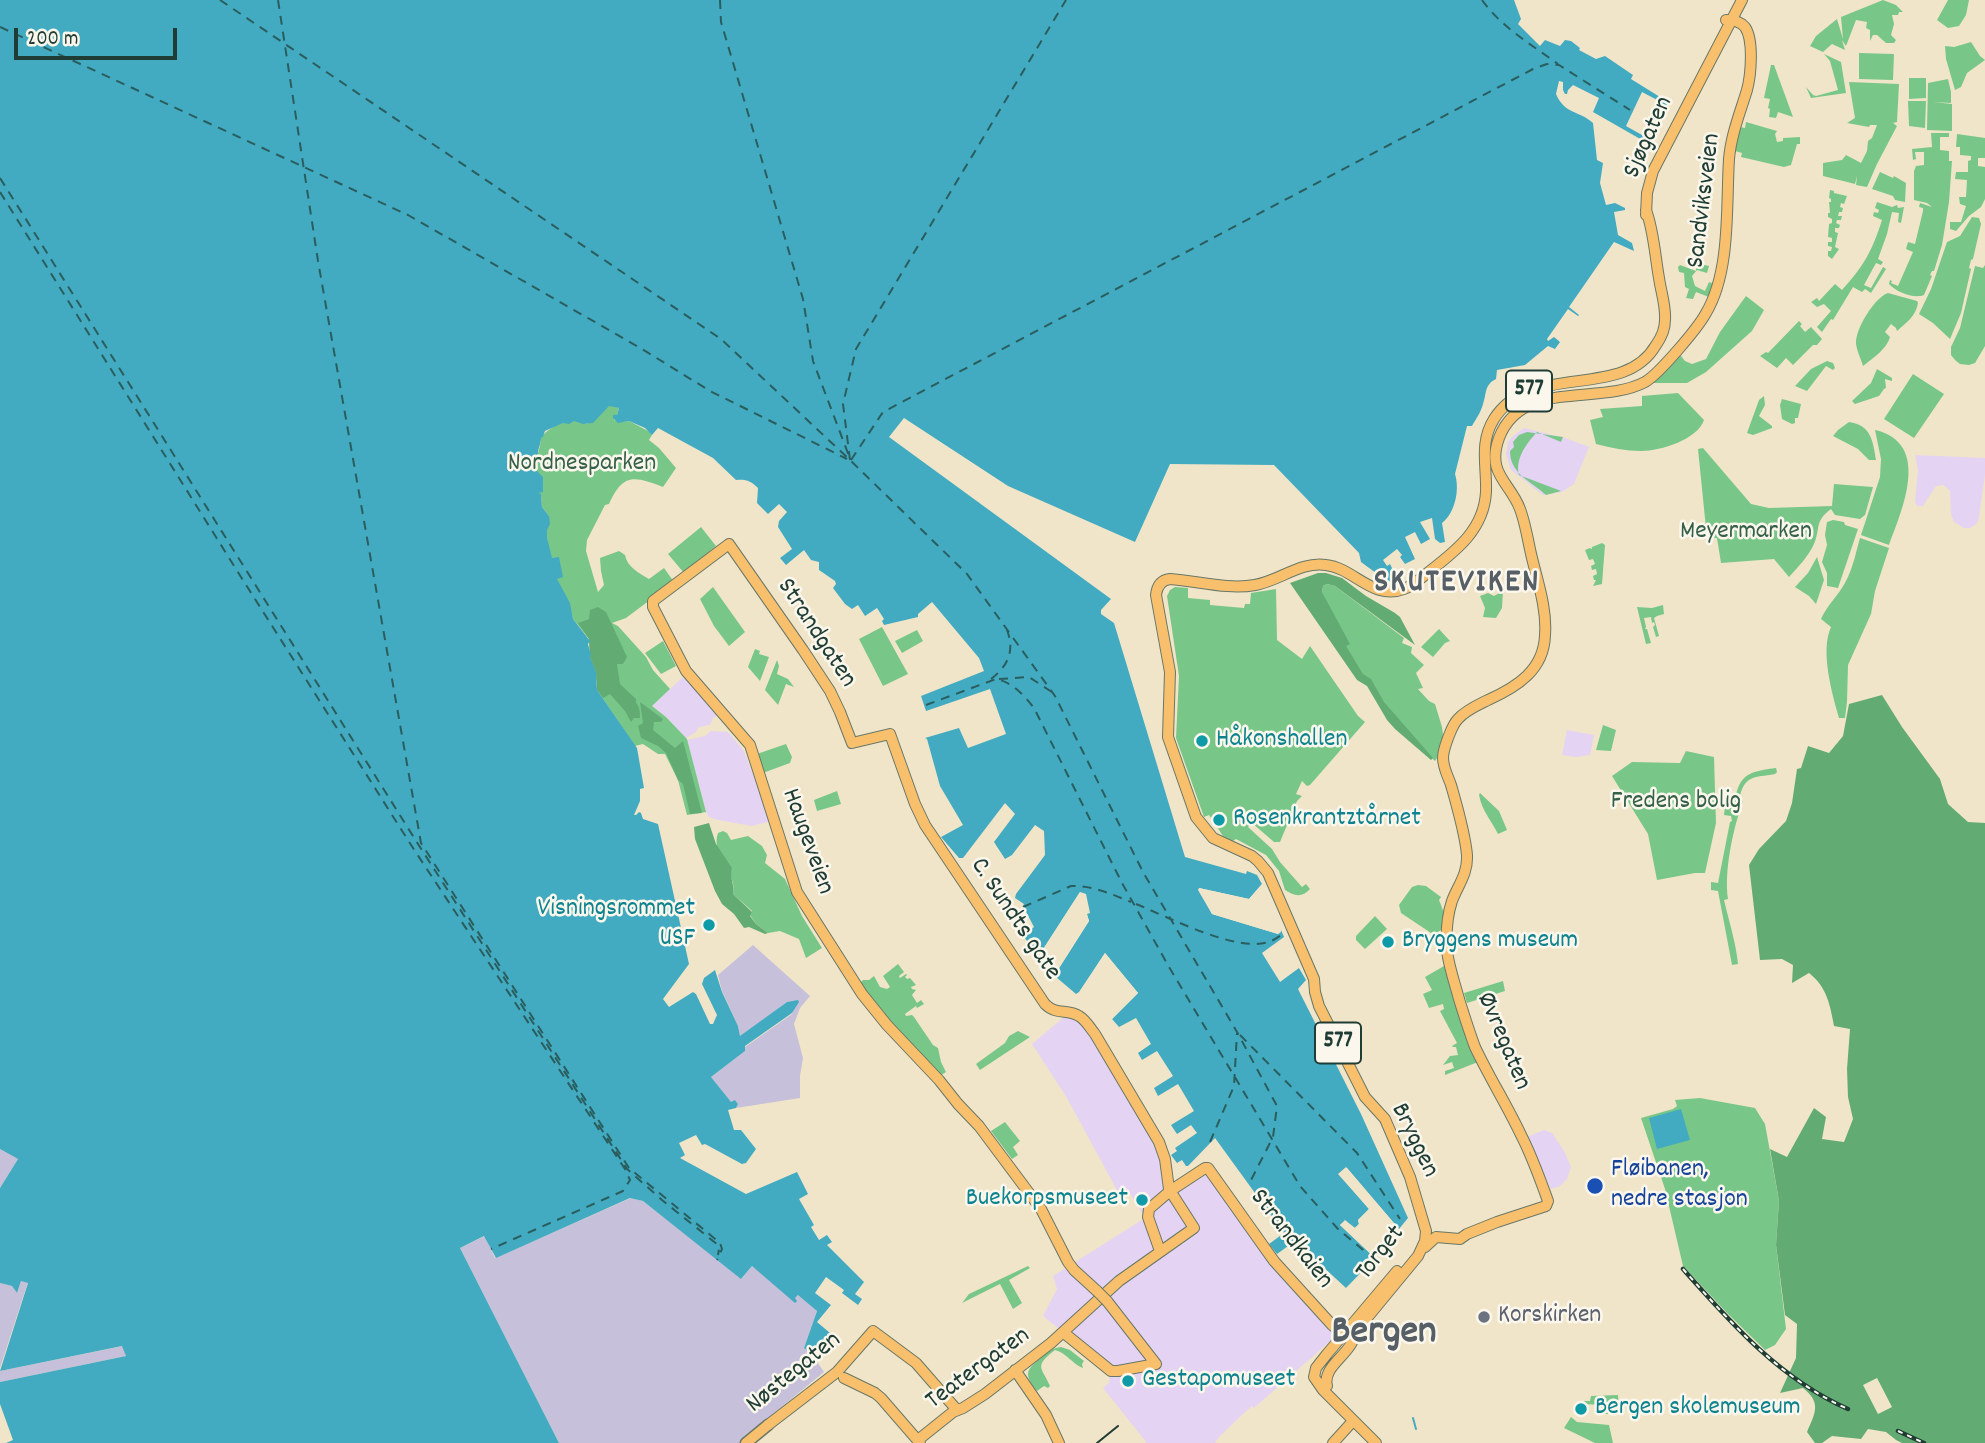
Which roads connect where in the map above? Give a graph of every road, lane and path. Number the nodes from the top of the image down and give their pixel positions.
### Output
1 (1738, 2) edge
2 (1729, 21) junction
3 (1747, 32) junction
4 (1637, 385) joint
5 (652, 604) joint
6 (852, 743) joint
7 (1310, 971) joint
8 (1168, 1175) junction
9 (1187, 1180) junction
10 (1170, 1191) junction
11 (1422, 1218) joint
12 (1426, 1231) junction
13 (1467, 1234) junction
14 (1422, 1250) junction
15 (1160, 1251) junction
16 (1064, 1333) junction
17 (1349, 1336) junction
18 (1051, 1343) junction
19 (861, 1346) junction
20 (1080, 1346) junction
21 (1015, 1370) junction
22 (844, 1378) junction
23 (957, 1410) junction
24 (1353, 1421) junction
25 (772, 1427) junction
26 (919, 1442) edge
27 (746, 1443) edge
28 (757, 1443) edge
29 (1059, 1443) edge
30 (1333, 1443) edge
31 (1376, 1443) edge
32 (1385, 1443) edge

1 - 2 main road, Sandviksveien / 577
1 - 3 main road, Sandviksveien
2 - 3 main road
2 - 7 main road, Sjøgaten / 577
3 - 4 main road, Sandviksveien
4 - 13 main road, Øvregaten
5 - 6 main road, Strandgaten
5 - 20 main road, Haugeveien, bridge
6 - 8 main road, C. Sundts gate
7 - 11 main road, Bryggen / 577
8 - 9 main road
8 - 10 main road
9 - 10 main road
9 - 17 main road, Strandkaien
10 - 15 main road
10 - 15 main road, Teatergaten
11 - 12 main road, Torget / 577
12 - 13 main road
12 - 14 main road, Torget / 577
12 - 17 main road, Torget / 577
13 - 14 main road
14 - 17 main road, Torget / 577
15 - 16 main road, Teatergaten
16 - 18 main road, Teatergaten
16 - 20 main road
17 - 24 main road, 577
17 - 32 main road
18 - 20 main road
18 - 21 main road, Teatergaten
19 - 22 main road, Nøstegaten
19 - 23 main road
19 - 25 main road, Nøstegaten
21 - 23 main road, Teatergaten
21 - 29 main road
22 - 25 main road, Nøstegaten
22 - 26 main road
23 - 26 main road, Teatergaten
24 - 30 main road
24 - 31 main road, 577
25 - 27 highway, Nøstegaten
25 - 28 highway, Nøstegaten

